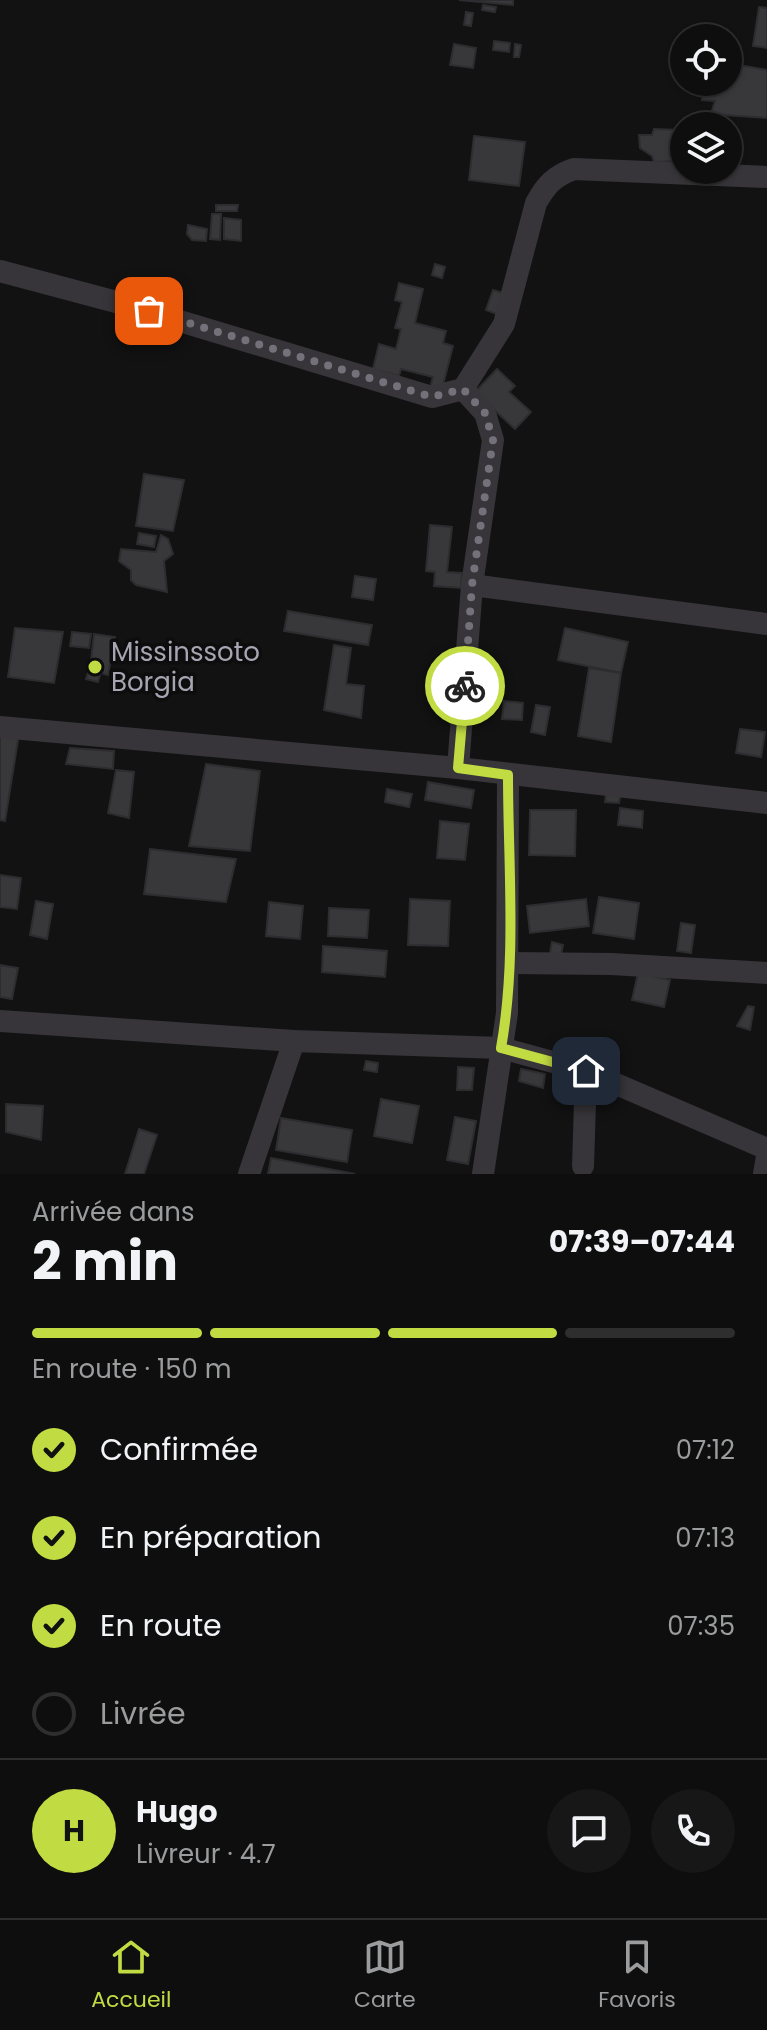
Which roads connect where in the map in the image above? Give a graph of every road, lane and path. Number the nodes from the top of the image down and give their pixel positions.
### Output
1 (767, 177) edge
2 (0, 271) edge
3 (463, 389) junction
4 (472, 585) junction
5 (767, 624) edge
6 (0, 727) edge
7 (458, 768) junction
8 (508, 775) junction
9 (767, 803) edge
10 (510, 963) junction
11 (767, 973) edge
12 (0, 1021) edge
13 (294, 1041) junction
14 (501, 1048) junction
15 (586, 1071) junction
16 (767, 1149) edge
17 (767, 1156) edge
18 (583, 1166) dead end
19 (249, 1174) edge
20 (483, 1174) edge
21 (764, 1174) edge

1 - 3 street
2 - 3 street
3 - 4 street
4 - 5 street
4 - 7 street
6 - 7 street
7 - 8 street
8 - 9 street
8 - 10 street
10 - 11 street
10 - 14 street
12 - 13 street
13 - 14 street
13 - 19 street
14 - 15 street
14 - 20 street
15 - 16 street
15 - 18 street
17 - 21 street

